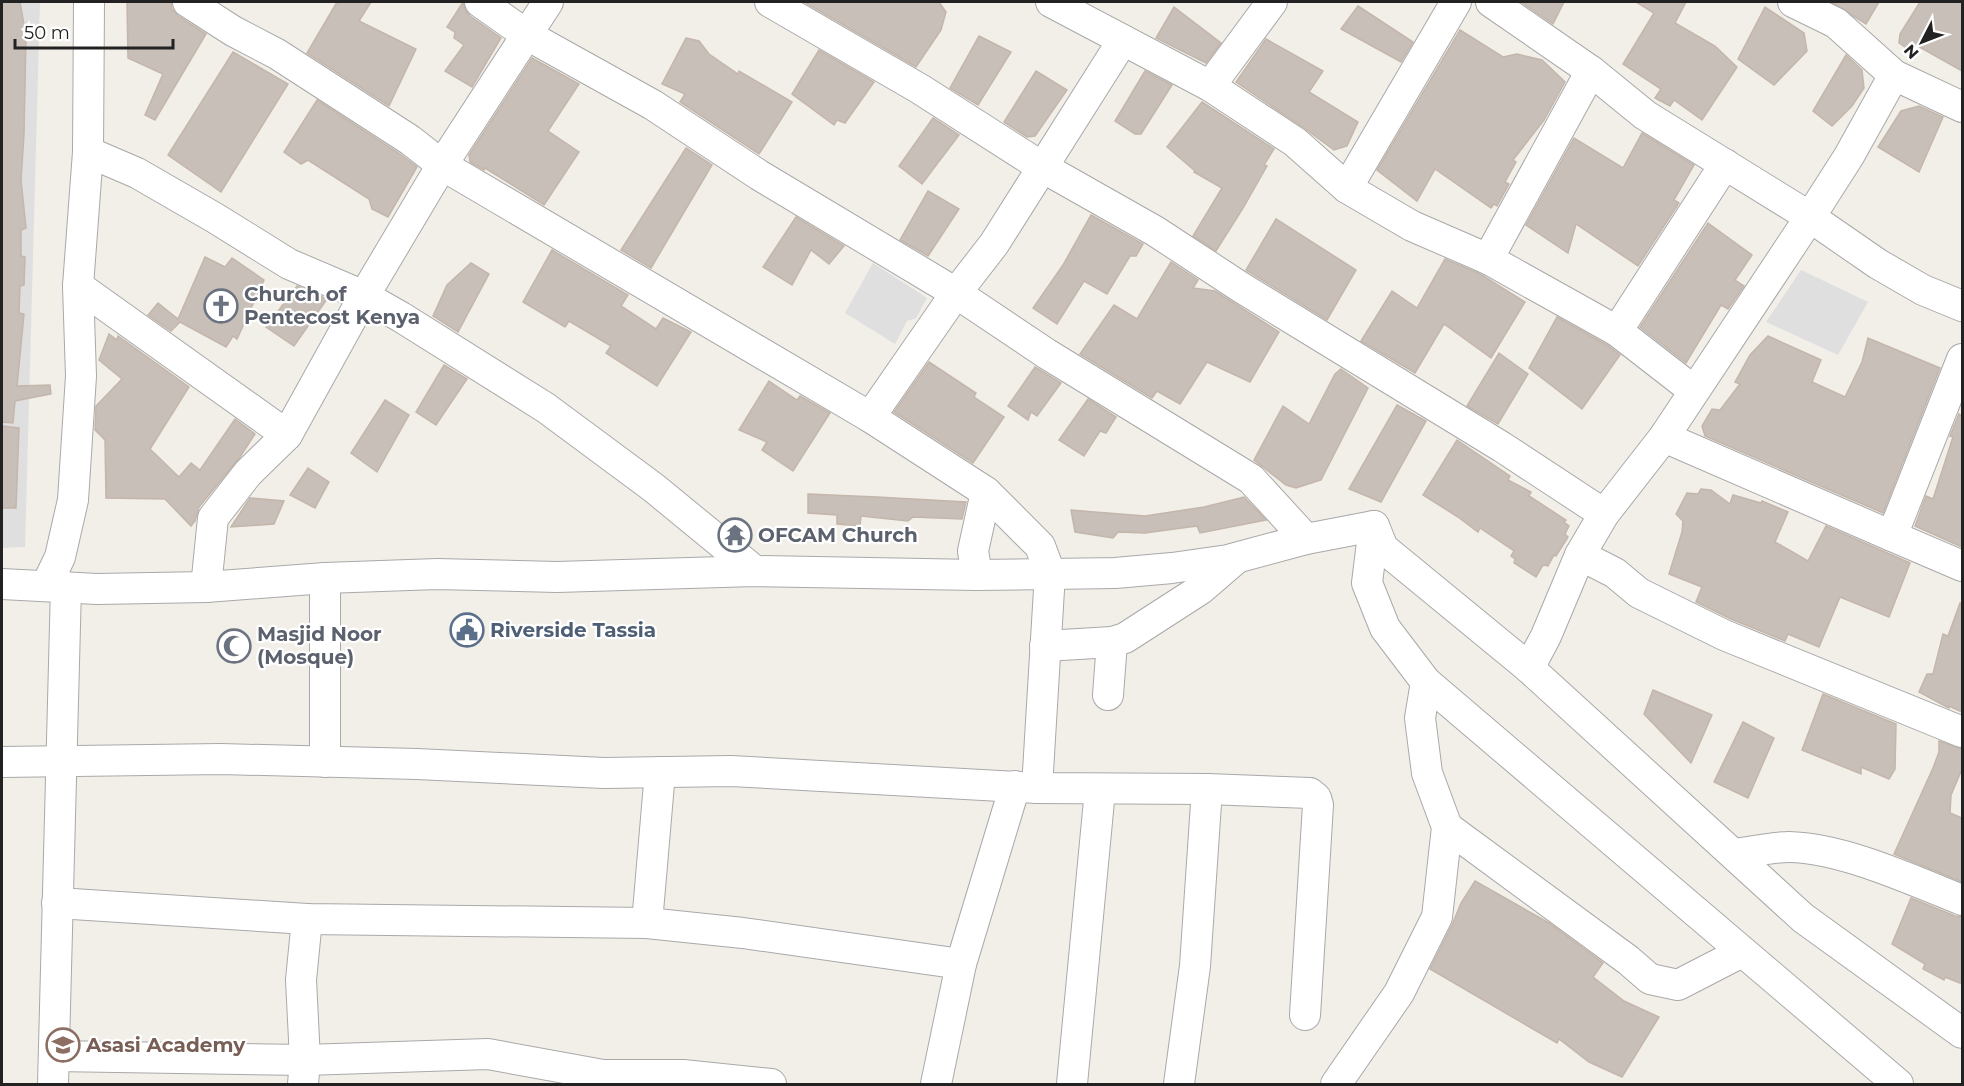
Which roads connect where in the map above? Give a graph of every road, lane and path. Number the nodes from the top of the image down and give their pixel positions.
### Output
1 (89, 2) edge
2 (188, 2) edge
3 (480, 2) edge
4 (548, 2) edge
5 (770, 2) edge
6 (1051, 2) edge
7 (1272, 2) edge
8 (1456, 2) edge
9 (1491, 2) edge
10 (1793, 2) edge
11 (1084, 10) edge
12 (527, 35) junction
13 (1123, 40) junction
14 (1591, 71) junction
15 (1894, 75) junction
16 (1210, 86) junction
17 (1962, 107) edge
18 (88, 152) junction
19 (1725, 164) junction
20 (442, 165) junction
21 (1042, 166) junction
22 (1347, 188) junction
23 (1810, 217) junction
24 (1488, 259) junction
25 (78, 286) junction
26 (956, 292) junction
27 (364, 296) junction
28 (1962, 306) edge
29 (1617, 331) junction
30 (1962, 359) edge
31 (1693, 390) junction
32 (870, 417) junction
33 (286, 435) junction
34 (1664, 437) junction
35 (986, 492) junction
36 (1604, 514) junction
37 (1374, 526) junction
38 (1892, 536) junction
39 (1306, 539) junction
40 (1580, 555) junction
41 (1238, 557) junction
42 (1962, 566) edge
43 (755, 571) junction
44 (1050, 573) junction
45 (977, 575) junction
46 (325, 578) junction
47 (2, 584) edge
48 (56, 586) junction
49 (206, 587) junction
50 (1112, 642) junction
51 (1045, 646) junction
52 (1529, 668) junction
53 (1426, 682) junction
54 (1108, 695) dead end
55 (1962, 732) edge
56 (61, 760) junction
57 (2, 762) edge
58 (325, 762) junction
59 (660, 772) junction
60 (1026, 787) junction
61 (1207, 789) junction
62 (1100, 790) junction
63 (1447, 827) junction
64 (1734, 855) junction
65 (1962, 900) edge
66 (57, 903) junction
67 (307, 919) junction
68 (647, 923) junction
69 (1742, 952) junction
70 (961, 964) junction
71 (1305, 1015) dead end
72 (1962, 1033) edge
73 (53, 1070) edge
74 (304, 1072) edge
75 (682, 1080) edge
76 (771, 1084) edge
77 (936, 1084) edge
78 (1072, 1084) edge
79 (1179, 1084) edge
80 (1336, 1084) edge
81 (1898, 1084) edge

1 - 18 street
2 - 20 street
3 - 12 street
4 - 12 street
5 - 21 street
6 - 11 street
7 - 16 street
8 - 22 street
9 - 14 street
10 - 15 street
11 - 13 street
12 - 20 street
12 - 26 street
13 - 16 street
13 - 21 street
14 - 19 street
14 - 24 street
15 - 17 street
15 - 23 street
16 - 22 street
18 - 25 street
18 - 27 street
19 - 23 street
19 - 29 street
20 - 27 street
20 - 32 street
21 - 26 street
21 - 36 street
22 - 24 street
23 - 28 street
23 - 31 street
24 - 29 street
25 - 33 street
25 - 48 street
26 - 32 street
26 - 39 street
27 - 33 street
27 - 43 street
29 - 31 street
30 - 38 street
31 - 34 street
32 - 35 street
33 - 49 street
34 - 36 street
34 - 38 street
35 - 44 street
35 - 45 street
36 - 40 street
37 - 39 street
37 - 52 street
37 - 53 street
38 - 42 street
39 - 41 street
40 - 52 street
40 - 55 street
41 - 44 street
41 - 50 street
43 - 45 street
43 - 46 street
44 - 45 street
44 - 51 street
46 - 49 street
46 - 58 street
47 - 48 street
48 - 49 street
48 - 56 street
50 - 51 street
50 - 54 street
51 - 60 street
52 - 64 street
53 - 63 street
53 - 69 street
56 - 57 street
56 - 58 street
56 - 66 street
58 - 59 street
59 - 60 street
59 - 68 street
60 - 62 street
60 - 70 street
61 - 62 street
61 - 71 street
61 - 79 street
62 - 78 street
63 - 69 street
63 - 80 street
64 - 65 street
64 - 72 street
66 - 67 street
66 - 73 street
67 - 68 street
67 - 74 street
68 - 70 street
69 - 81 street
70 - 77 street
73 - 74 street
74 - 75 street
75 - 76 street

